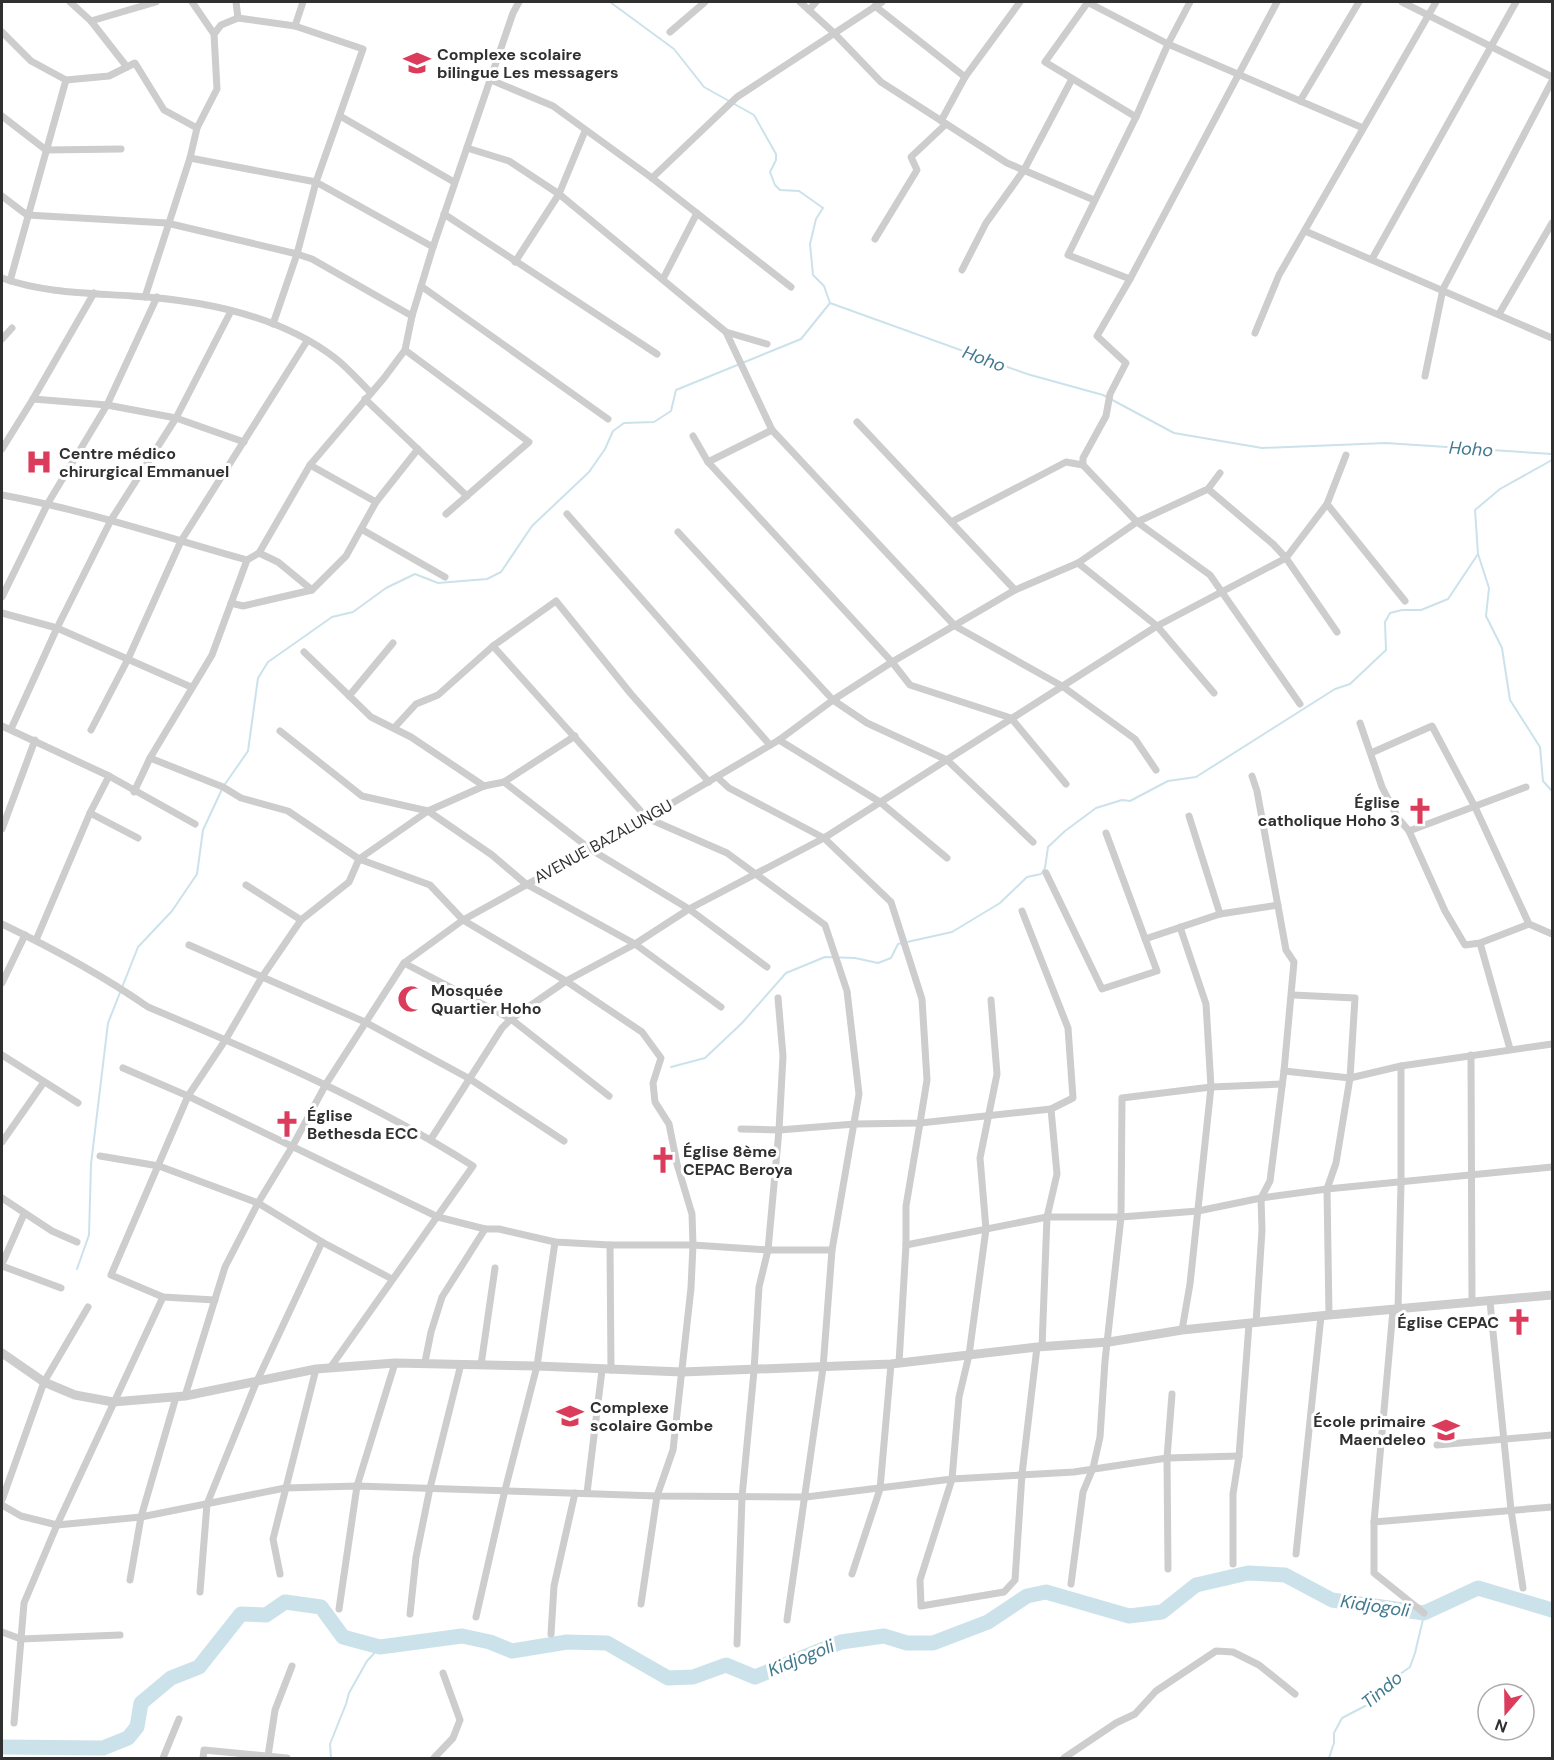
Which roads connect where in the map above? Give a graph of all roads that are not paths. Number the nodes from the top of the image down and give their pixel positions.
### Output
1 (70, 2) edge
2 (156, 2) edge
3 (192, 2) edge
4 (236, 2) edge
5 (303, 2) edge
6 (519, 2) edge
7 (705, 2) edge
8 (800, 2) edge
9 (816, 2) edge
10 (1020, 2) edge
11 (1087, 2) edge
12 (1190, 2) edge
13 (1277, 2) edge
14 (1359, 2) edge
15 (1402, 2) edge
16 (1436, 2) edge
17 (1516, 2) edge
18 (878, 4) edge
19 (809, 10) junction
20 (1428, 15) junction
21 (238, 18) junction
22 (91, 21) junction
23 (295, 26) junction
24 (2, 32) edge
25 (670, 32) dead end
26 (833, 33) junction
27 (214, 34) junction
28 (1168, 44) junction
29 (1491, 46) junction
30 (127, 67) junction
31 (1239, 75) junction
32 (965, 76) junction
33 (1072, 79) junction
34 (1552, 79) edge
35 (66, 80) junction
36 (491, 80) junction
37 (1300, 101) junction
38 (2, 116) edge
39 (340, 116) junction
40 (1136, 117) junction
41 (943, 123) junction
42 (197, 128) junction
43 (1363, 128) junction
44 (585, 131) junction
45 (467, 148) junction
46 (121, 149) dead end
47 (46, 150) junction
48 (190, 158) junction
49 (1024, 170) junction
50 (652, 178) junction
51 (316, 182) junction
52 (454, 183) junction
53 (559, 194) junction
54 (2, 196) edge
55 (1094, 200) junction
56 (697, 213) junction
57 (444, 214) junction
58 (27, 215) junction
59 (167, 223) junction
60 (1552, 223) edge
61 (1305, 231) junction
62 (875, 239) dead end
63 (434, 247) junction
64 (297, 254) junction
65 (1372, 259) junction
66 (515, 262) junction
67 (962, 270) dead end
68 (2, 278) edge
69 (663, 279) junction
70 (1131, 279) junction
71 (10, 281) junction
72 (421, 286) junction
73 (792, 287) dead end
74 (1443, 289) junction
75 (94, 293) junction
76 (145, 297) junction
77 (157, 297) junction
78 (231, 311) junction
79 (1499, 314) junction
80 (412, 316) junction
81 (273, 324) junction
82 (12, 328) dead end
83 (726, 332) junction
84 (1255, 333) dead end
85 (1552, 338) edge
86 (2, 339) edge
87 (307, 341) junction
88 (767, 344) dead end
89 (405, 350) junction
90 (657, 354) dead end
91 (1425, 376) dead end
92 (371, 393) junction
93 (33, 399) junction
94 (365, 399) junction
95 (107, 405) junction
96 (176, 418) junction
97 (608, 419) dead end
98 (857, 422) dead end
99 (772, 430) junction
100 (693, 436) dead end
101 (244, 442) junction
102 (2, 449) edge
103 (418, 449) junction
104 (1346, 455) dead end
105 (708, 462) junction
106 (310, 465) junction
107 (1083, 465) junction
108 (1220, 473) dead end
109 (1208, 489) junction
110 (2, 495) edge
111 (467, 496) junction
112 (376, 502) junction
113 (48, 503) junction
114 (1327, 504) junction
115 (446, 514) dead end
116 (567, 514) dead end
117 (111, 520) junction
118 (951, 522) junction
119 (1137, 522) junction
120 (361, 529) junction
121 (678, 532) dead end
122 (181, 541) junction
123 (259, 554) junction
124 (1286, 558) junction
125 (246, 560) junction
126 (1078, 563) junction
127 (445, 577) dead end
128 (312, 590) junction
129 (1015, 590) junction
130 (1223, 591) junction
131 (2, 597) edge
132 (1405, 601) dead end
133 (231, 603) junction
134 (2, 613) edge
135 (955, 626) junction
136 (1156, 626) junction
137 (57, 628) junction
138 (1337, 632) dead end
139 (393, 643) dead end
140 (493, 646) junction
141 (304, 652) dead end
142 (128, 659) junction
143 (892, 662) junction
144 (1062, 686) junction
145 (191, 687) junction
146 (1214, 693) dead end
147 (349, 696) junction
148 (834, 700) junction
149 (1300, 704) dead end
150 (1011, 718) junction
151 (1360, 723) dead end
152 (2, 726) edge
153 (394, 728) junction
154 (11, 729) junction
155 (91, 730) dead end
156 (280, 731) dead end
157 (575, 736) junction
158 (35, 740) junction
159 (779, 740) junction
160 (770, 745) junction
161 (1371, 753) junction
162 (150, 758) junction
163 (947, 759) junction
164 (1156, 770) dead end
165 (109, 776) junction
166 (1252, 776) dead end
167 (717, 777) junction
168 (504, 782) junction
169 (709, 782) junction
170 (1066, 784) dead end
171 (484, 786) junction
172 (1526, 788) dead end
173 (134, 792) junction
174 (880, 802) junction
175 (1475, 807) junction
176 (428, 811) junction
177 (90, 813) junction
178 (1189, 816) dead end
179 (647, 818) junction
180 (195, 824) dead end
181 (2, 829) edge
182 (1409, 831) junction
183 (1106, 834) dead end
184 (138, 838) dead end
185 (824, 838) junction
186 (1033, 842) dead end
187 (590, 849) junction
188 (946, 858) dead end
189 (359, 859) junction
190 (756, 872) junction
191 (1046, 873) dead end
192 (526, 884) junction
193 (246, 885) dead end
194 (1278, 905) junction
195 (689, 909) junction
196 (1022, 911) dead end
197 (1220, 914) junction
198 (301, 920) junction
199 (463, 920) junction
200 (2, 924) edge
201 (1529, 924) junction
202 (1180, 927) junction
203 (1552, 934) edge
204 (26, 935) junction
205 (1145, 939) junction
206 (36, 940) junction
207 (1480, 943) junction
208 (635, 944) junction
209 (189, 945) dead end
210 (404, 963) junction
211 (767, 967) dead end
212 (262, 978) junction
213 (566, 981) junction
214 (2, 983) edge
215 (1293, 995) junction
216 (777, 998) dead end
217 (990, 1000) dead end
218 (721, 1007) dead end
219 (511, 1019) junction
220 (365, 1022) junction
221 (226, 1040) junction
222 (1552, 1044) edge
223 (1510, 1049) junction
224 (2, 1055) edge
225 (1471, 1055) junction
226 (1401, 1066) junction
227 (123, 1068) dead end
228 (1284, 1071) junction
229 (1350, 1078) junction
230 (470, 1079) junction
231 (44, 1082) junction
232 (326, 1084) junction
233 (1282, 1084) junction
234 (1211, 1087) junction
235 (188, 1096) junction
236 (609, 1096) dead end
237 (78, 1103) dead end
238 (1051, 1110) junction
239 (989, 1115) junction
240 (920, 1123) junction
241 (855, 1124) junction
242 (741, 1129) dead end
243 (779, 1130) junction
244 (431, 1139) junction
245 (564, 1141) dead end
246 (2, 1142) edge
247 (292, 1147) junction
248 (100, 1156) dead end
249 (159, 1166) junction
250 (1552, 1167) edge
251 (1471, 1176) junction
252 (1401, 1183) junction
253 (1327, 1189) junction
254 (2, 1198) edge
255 (1261, 1198) junction
256 (258, 1203) junction
257 (1198, 1211) junction
258 (24, 1214) junction
259 (438, 1217) junction
260 (1047, 1217) junction
261 (1121, 1217) junction
262 (485, 1229) junction
263 (986, 1229) junction
264 (77, 1242) dead end
265 (322, 1242) junction
266 (555, 1242) junction
267 (610, 1245) junction
268 (693, 1245) junction
269 (906, 1245) junction
270 (768, 1250) junction
271 (832, 1250) junction
272 (2, 1265) edge
273 (495, 1268) dead end
274 (392, 1279) junction
275 (61, 1288) dead end
276 (1552, 1295) edge
277 (163, 1297) junction
278 (215, 1300) junction
279 (1490, 1302) junction
280 (1472, 1303) junction
281 (88, 1307) dead end
282 (1396, 1310) junction
283 (1325, 1315) junction
284 (1252, 1324) junction
285 (1182, 1330) junction
286 (1109, 1342) junction
287 (1040, 1347) junction
288 (2, 1353) edge
289 (969, 1355) junction
290 (425, 1362) junction
291 (395, 1363) junction
292 (895, 1363) junction
293 (461, 1364) junction
294 (481, 1365) junction
295 (537, 1366) junction
296 (330, 1368) junction
297 (823, 1368) junction
298 (316, 1369) junction
299 (606, 1370) junction
300 (754, 1371) junction
301 (682, 1372) junction
302 (44, 1382) junction
303 (256, 1383) junction
304 (1172, 1395) dead end
305 (181, 1396) junction
306 (113, 1402) junction
307 (1552, 1435) edge
308 (1503, 1438) junction
309 (1437, 1445) dead end
310 (1239, 1456) junction
311 (1167, 1458) junction
312 (1093, 1468) junction
313 (1022, 1474) junction
314 (951, 1479) junction
315 (357, 1486) junction
316 (285, 1488) junction
317 (430, 1488) junction
318 (880, 1489) junction
319 (504, 1490) junction
320 (575, 1493) junction
321 (587, 1493) junction
322 (657, 1496) junction
323 (742, 1497) junction
324 (806, 1497) junction
325 (2, 1500) edge
326 (207, 1504) junction
327 (2, 1505) edge
328 (1552, 1507) edge
329 (1511, 1510) junction
330 (141, 1517) junction
331 (1374, 1522) junction
332 (57, 1525) junction
333 (1296, 1554) dead end
334 (1233, 1564) dead end
335 (1168, 1569) dead end
336 (280, 1574) dead end
337 (852, 1574) dead end
338 (130, 1580) dead end
339 (1071, 1584) dead end
340 (1522, 1588) dead end
341 (200, 1592) dead end
342 (641, 1604) dead end
343 (339, 1609) dead end
344 (1424, 1613) dead end
345 (410, 1614) dead end
346 (476, 1617) dead end
347 (788, 1620) dead end
348 (2, 1632) edge
349 (551, 1634) dead end
350 (120, 1635) dead end
351 (21, 1639) junction
352 (736, 1644) dead end
353 (292, 1666) dead end
354 (443, 1673) dead end
355 (1294, 1694) dead end
356 (179, 1719) dead end
357 (14, 1723) dead end
358 (268, 1756) junction
359 (163, 1758) edge
360 (203, 1758) edge
361 (287, 1758) edge
362 (434, 1758) edge
363 (1064, 1758) edge

1 - 22 street
2 - 22 street
3 - 27 street
4 - 21 street
5 - 23 street
6 - 36 street
7 - 25 street
8 - 19 street
9 - 19 street
10 - 32 street
11 - 28 street
11 - 33 street
12 - 28 street
13 - 31 street
14 - 37 street
15 - 20 street
16 - 20 street
17 - 29 street
18 - 26 street
18 - 32 street
19 - 26 street
20 - 29 street
20 - 43 street
21 - 23 street
21 - 27 street
22 - 30 street
23 - 39 street
24 - 35 street
26 - 41 street
26 - 50 street
27 - 42 street
28 - 31 street
28 - 40 street
29 - 34 street
29 - 65 street
30 - 35 street
30 - 42 street
31 - 37 street
31 - 70 street
32 - 41 street
33 - 40 street
33 - 49 street
34 - 74 street
35 - 47 street
36 - 44 street
36 - 45 street
37 - 43 street
38 - 47 street
39 - 51 street
39 - 52 street
40 - 55 street
41 - 49 street
41 - 62 street
42 - 48 street
43 - 61 street
44 - 50 street
44 - 53 street
45 - 52 street
45 - 53 street
46 - 47 street
47 - 58 street
48 - 51 street
48 - 59 street
49 - 55 street
49 - 67 street
50 - 56 street
51 - 63 street
51 - 64 street
52 - 57 street
53 - 66 street
53 - 69 street
54 - 58 street
55 - 70 street
56 - 69 street
56 - 73 street
57 - 63 street
57 - 66 street
58 - 59 street
58 - 71 street
59 - 64 street
59 - 76 street
60 - 79 street
61 - 65 street
61 - 84 street
63 - 72 street
64 - 80 street
64 - 81 street
65 - 74 street
66 - 90 street
68 - 71 street
69 - 83 street
70 - 107 street
71 - 75 street
72 - 80 street
72 - 97 street
74 - 79 street
74 - 91 street
75 - 76 street
75 - 93 street
76 - 77 street
77 - 78 street
77 - 95 street
78 - 81 street
78 - 96 street
79 - 85 street
80 - 89 street
81 - 87 street
82 - 86 street
83 - 88 street
83 - 99 street
87 - 92 street
87 - 101 street
89 - 92 street
89 - 111 street
92 - 94 street
93 - 95 street
93 - 102 street
94 - 103 street
94 - 106 street
95 - 96 street
95 - 113 street
96 - 101 street
96 - 117 street
98 - 118 street
99 - 105 street
99 - 135 street
100 - 105 street
101 - 122 street
103 - 111 street
103 - 112 street
104 - 114 street
105 - 143 street
106 - 112 street
106 - 123 street
107 - 118 street
107 - 119 street
108 - 109 street, AVENUE BAZALUNGU
109 - 119 street, AVENUE BAZALUNGU
109 - 124 street
110 - 113 street
111 - 115 street
112 - 120 street
113 - 117 street
113 - 131 street
114 - 124 street
114 - 132 street
116 - 160 street
117 - 122 street
117 - 137 street
118 - 129 street
119 - 126 street, AVENUE BAZALUNGU
119 - 130 street
120 - 127 street
120 - 128 street
121 - 148 street
122 - 125 street
122 - 142 street
123 - 125 street
123 - 128 street
124 - 130 street
124 - 138 street
125 - 133 street
126 - 129 street, AVENUE BAZALUNGU
126 - 136 street
128 - 133 street
129 - 135 street, AVENUE BAZALUNGU
130 - 136 street
130 - 149 street
133 - 145 street
134 - 137 street
135 - 143 street, AVENUE BAZALUNGU
135 - 144 street
136 - 144 street
136 - 146 street
137 - 142 street
137 - 154 street
139 - 147 street
140 - 153 street
140 - 157 street
140 - 169 street
141 - 147 street
142 - 145 street
142 - 155 street
143 - 148 street, AVENUE BAZALUNGU
143 - 150 street
144 - 150 street
144 - 164 street
145 - 162 street
147 - 153 street
148 - 159 street, AVENUE BAZALUNGU
148 - 163 street
150 - 163 street
150 - 170 street
151 - 161 street
152 - 154 street
153 - 171 street
154 - 158 street
156 - 176 street
157 - 168 street
157 - 179 street
158 - 165 street
158 - 181 street
159 - 160 street, AVENUE BAZALUNGU
159 - 174 street
160 - 167 street, AVENUE BAZALUNGU
161 - 175 street
161 - 182 street
162 - 173 street
162 - 189 street
163 - 174 street
163 - 186 street
165 - 173 street
165 - 177 street
166 - 194 street
167 - 169 street, AVENUE BAZALUNGU
167 - 185 street
168 - 171 street
168 - 187 street
169 - 179 street, AVENUE BAZALUNGU
171 - 176 street
172 - 175 street
173 - 180 street
174 - 185 street
174 - 188 street
175 - 182 street
175 - 201 street
176 - 189 street
176 - 192 street
177 - 184 street
177 - 206 street
178 - 197 street
179 - 187 street, AVENUE BAZALUNGU
179 - 190 street
182 - 207 street
183 - 205 street
185 - 190 street
185 - 240 street
187 - 192 street, AVENUE BAZALUNGU
187 - 195 street
189 - 198 street
189 - 199 street
190 - 195 street
190 - 241 street
191 - 205 street
192 - 199 street, AVENUE BAZALUNGU
192 - 208 street
193 - 198 street
194 - 197 street
194 - 215 street
195 - 208 street
195 - 211 street
196 - 238 street
197 - 202 street
198 - 212 street
199 - 210 street, AVENUE BAZALUNGU
199 - 213 street
200 - 204 street
201 - 203 street
201 - 207 street
202 - 205 street
202 - 234 street
204 - 206 street
204 - 214 street
206 - 221 street
207 - 223 street
208 - 213 street
208 - 218 street
209 - 212 street
210 - 219 street
210 - 220 street, AVENUE BAZALUNGU
212 - 220 street
212 - 221 street
213 - 219 street
213 - 268 street
215 - 228 street
215 - 229 street
216 - 243 street
217 - 239 street
219 - 230 street
219 - 236 street
220 - 230 street
220 - 232 street, AVENUE BAZALUNGU
221 - 232 street
221 - 235 street
222 - 223 street
223 - 225 street
224 - 231 street
225 - 226 street
225 - 251 street
226 - 229 street
226 - 252 street
227 - 235 street
228 - 229 street
228 - 233 street
229 - 253 street
230 - 244 street
230 - 245 street
231 - 237 street
231 - 246 street
232 - 244 street
232 - 247 street, AVENUE BAZALUNGU
233 - 234 street
233 - 255 street
234 - 257 street
234 - 261 street
235 - 247 street
235 - 249 street
238 - 239 street
238 - 260 street
239 - 240 street
239 - 263 street
240 - 241 street
240 - 269 street
241 - 243 street
241 - 271 street
242 - 243 street
243 - 270 street
244 - 259 street
247 - 256 street, AVENUE BAZALUNGU
247 - 259 street
248 - 249 street
249 - 256 street
249 - 277 street
250 - 251 street
251 - 252 street
251 - 280 street
252 - 253 street
252 - 282 street
253 - 255 street
253 - 283 street
254 - 258 street
255 - 257 street
255 - 284 street
256 - 265 street
256 - 278 street, AVENUE BAZALUNGU
257 - 261 street
257 - 285 street
258 - 264 street
258 - 272 street
259 - 262 street
259 - 274 street
260 - 261 street
260 - 263 street
260 - 287 street
261 - 286 street
262 - 266 street
262 - 290 street
263 - 269 street
263 - 289 street
265 - 274 street
265 - 303 street
266 - 267 street
266 - 295 street
267 - 268 street
267 - 299 street
268 - 270 street
268 - 301 street
269 - 292 street
270 - 271 street
270 - 300 street
271 - 297 street
272 - 275 street
273 - 294 street
274 - 296 street
276 - 279 street
277 - 278 street
277 - 306 street
278 - 305 street, AVENUE BAZALUNGU
279 - 280 street
279 - 308 street
280 - 282 street
281 - 302 street
282 - 283 street
282 - 331 street
283 - 284 street
283 - 333 street
284 - 285 street
284 - 310 street
285 - 286 street
286 - 287 street
286 - 312 street
287 - 289 street
287 - 313 street
288 - 302 street
289 - 292 street
289 - 314 street
290 - 291 street
290 - 293 street
291 - 296 street
291 - 315 street
292 - 297 street
292 - 318 street
293 - 294 street
293 - 317 street
294 - 295 street
295 - 299 street
295 - 319 street
296 - 298 street
297 - 300 street
297 - 324 street
298 - 303 street
298 - 316 street
299 - 301 street
299 - 321 street
300 - 301 street
300 - 323 street
301 - 322 street
302 - 306 street
302 - 325 street
303 - 305 street
303 - 326 street
304 - 311 street
305 - 306 street
305 - 330 street, AVENUE BAZALUNGU
306 - 332 street
307 - 308 street
308 - 309 street
308 - 329 street
310 - 311 street
310 - 334 street
311 - 312 street
311 - 335 street
312 - 313 street
312 - 339 street
313 - 314 street
313 - 314 street
314 - 318 street
315 - 316 street
315 - 317 street
315 - 343 street
316 - 326 street
316 - 336 street
317 - 319 street
317 - 345 street
318 - 324 street
318 - 337 street
319 - 320 street
319 - 346 street
320 - 321 street
320 - 349 street
321 - 322 street
322 - 323 street
322 - 342 street
323 - 324 street
323 - 352 street
324 - 347 street
326 - 330 street
326 - 341 street
327 - 332 street
328 - 329 street
329 - 331 street
329 - 340 street
330 - 332 street
330 - 338 street, AVENUE BAZALUNGU
331 - 344 street
332 - 351 street
348 - 351 street
350 - 351 street
351 - 357 street
353 - 358 street
354 - 362 street
355 - 363 street
356 - 359 street
358 - 360 street
358 - 361 street

